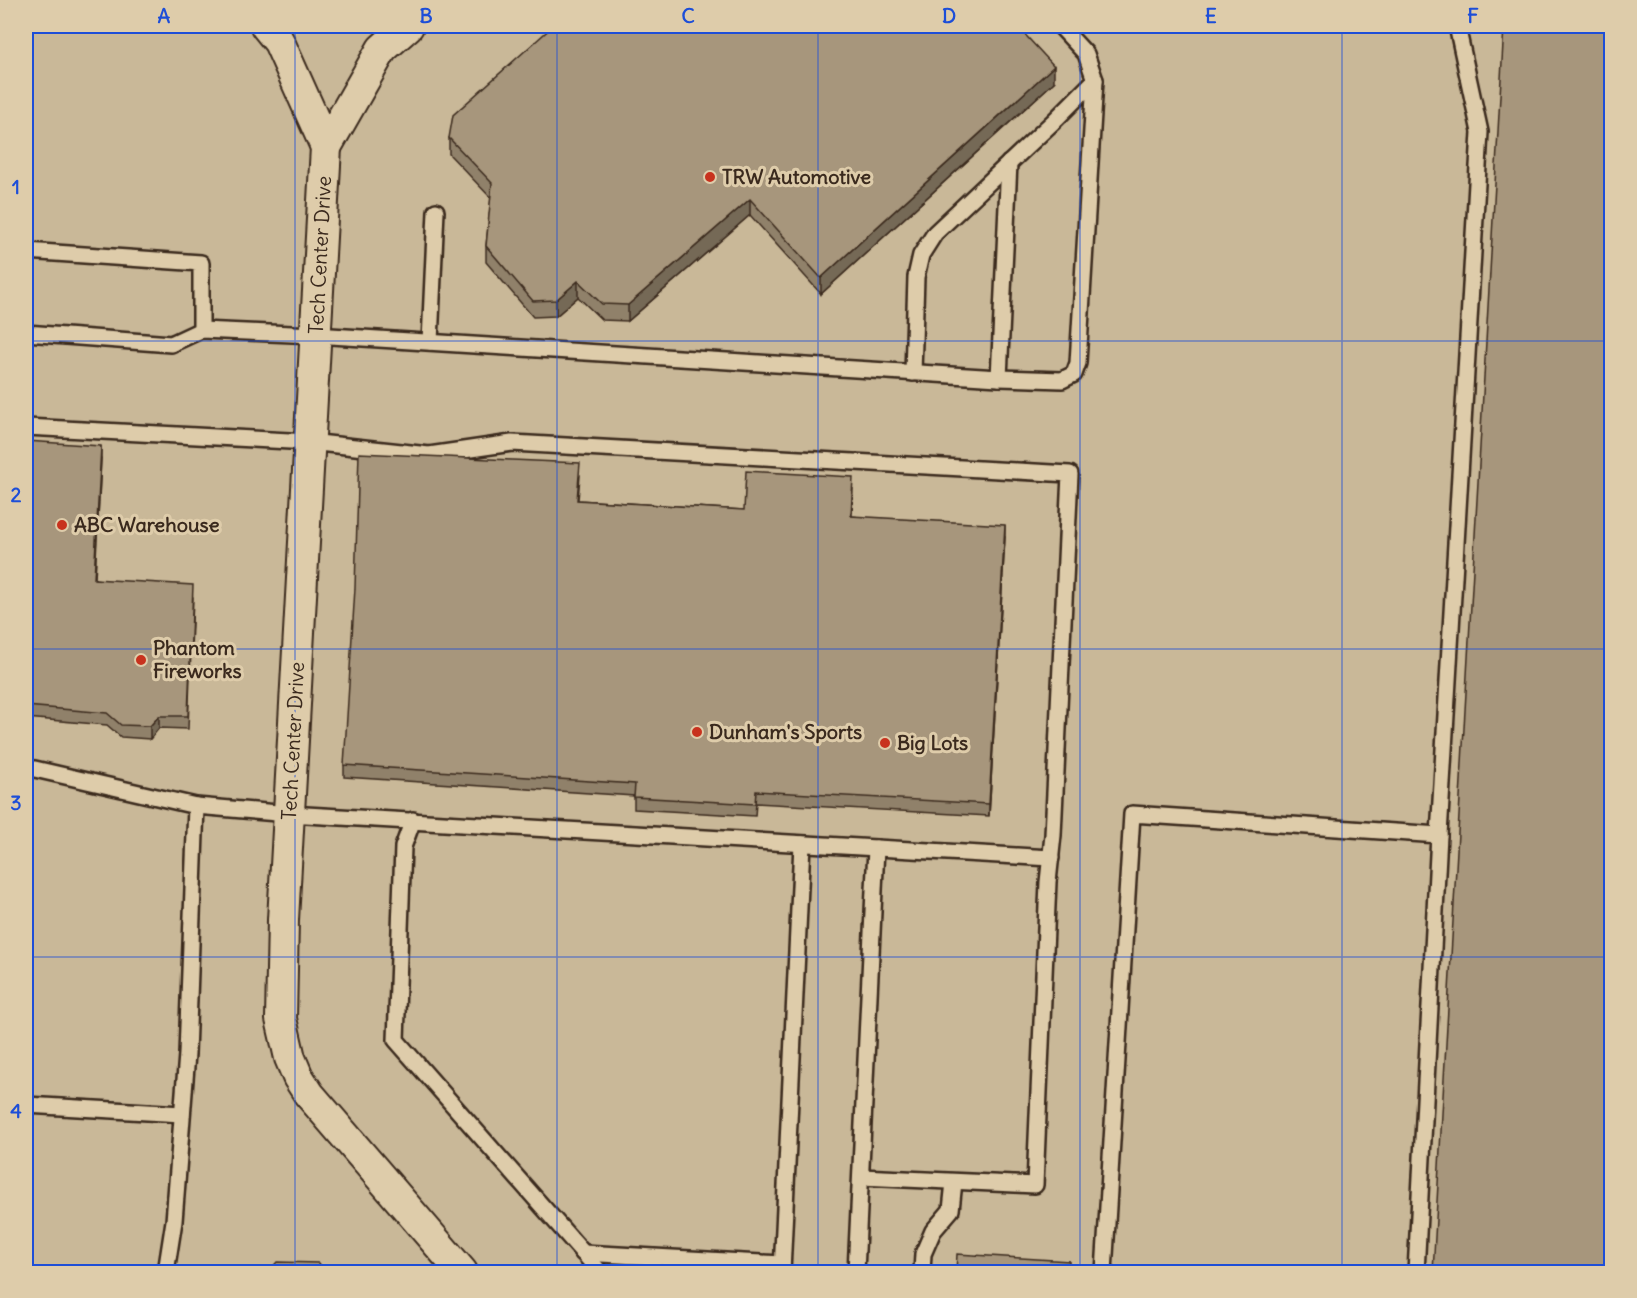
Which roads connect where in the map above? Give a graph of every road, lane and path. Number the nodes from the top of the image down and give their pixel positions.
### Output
1 (266, 26) edge
2 (408, 26) edge
3 (1060, 26) edge
4 (1457, 26) edge
5 (1095, 81) junction
6 (326, 147) junction
7 (1009, 163) junction
8 (436, 211) dead end
9 (26, 251) edge
10 (201, 330) junction
11 (26, 333) edge
12 (315, 335) junction
13 (430, 342) junction
14 (912, 373) junction
15 (999, 378) junction
16 (26, 427) edge
17 (309, 442) junction
18 (26, 767) edge
19 (196, 806) junction
20 (289, 814) junction
21 (413, 820) junction
22 (1439, 835) junction
23 (802, 844) junction
24 (876, 848) junction
25 (1050, 858) junction
26 (26, 1105) edge
27 (182, 1114) junction
28 (861, 1177) junction
29 (954, 1182) junction
30 (583, 1253) junction
31 (782, 1268) edge
32 (166, 1272) edge
33 (462, 1272) edge
34 (600, 1272) edge
35 (856, 1272) edge
36 (922, 1272) edge
37 (1104, 1272) edge
38 (1416, 1272) edge

1 - 6 street, Tech Center Drive
2 - 6 street, Tech Center Drive
3 - 5 lane
4 - 22 lane
5 - 7 lane
5 - 15 lane
6 - 12 street, Tech Center Drive
7 - 14 lane
7 - 15 lane
8 - 13 lane
9 - 10 lane
10 - 11 lane
10 - 12 lane
12 - 13 lane
12 - 17 street, Tech Center Drive
13 - 14 lane
14 - 15 lane
16 - 17 lane
17 - 20 street, Tech Center Drive
17 - 25 lane
18 - 19 lane
19 - 20 lane
19 - 27 lane
20 - 21 lane
20 - 33 street, Tech Center Drive
21 - 23 lane
21 - 30 lane
22 - 37 lane
22 - 38 lane
23 - 24 lane
23 - 31 lane
24 - 25 lane
24 - 28 lane
25 - 29 lane
26 - 27 lane
27 - 32 lane
28 - 29 lane
28 - 35 lane
29 - 36 lane
30 - 31 lane
30 - 34 lane

